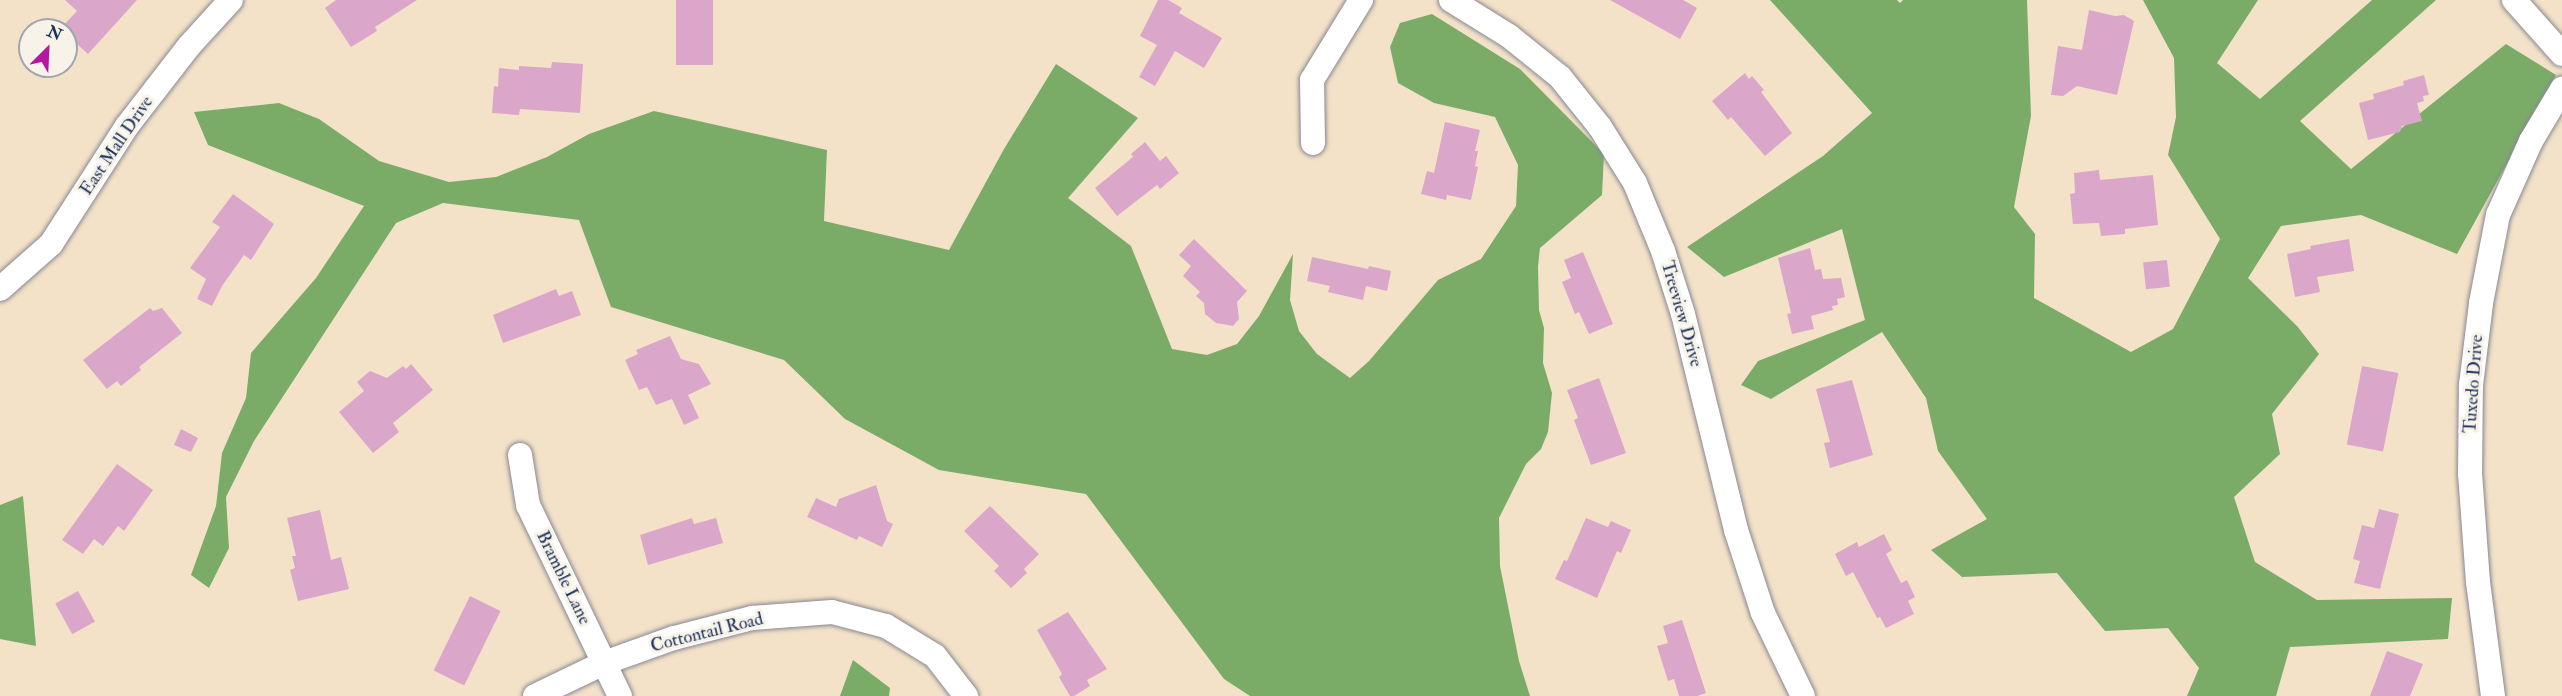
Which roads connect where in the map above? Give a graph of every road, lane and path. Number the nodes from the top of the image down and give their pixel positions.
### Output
1 (231, 0) edge
2 (1361, 0) edge
3 (1451, 0) edge
4 (2514, 0) edge
5 (2562, 54) edge
6 (2562, 89) edge
7 (1313, 143) dead end
8 (0, 289) edge
9 (520, 455) dead end
10 (604, 663) junction
11 (535, 696) edge
12 (620, 696) edge
13 (966, 696) edge
14 (1803, 696) edge
15 (2493, 696) edge

1 - 8 street, East Mall Drive
2 - 7 street
3 - 14 street, Treeview Drive
4 - 5 street
6 - 15 street, Tuxedo Drive
9 - 10 street, Bramble Lane
10 - 11 street, Cottontail Road
10 - 12 street, Bramble Lane
10 - 13 street, Cottontail Road

